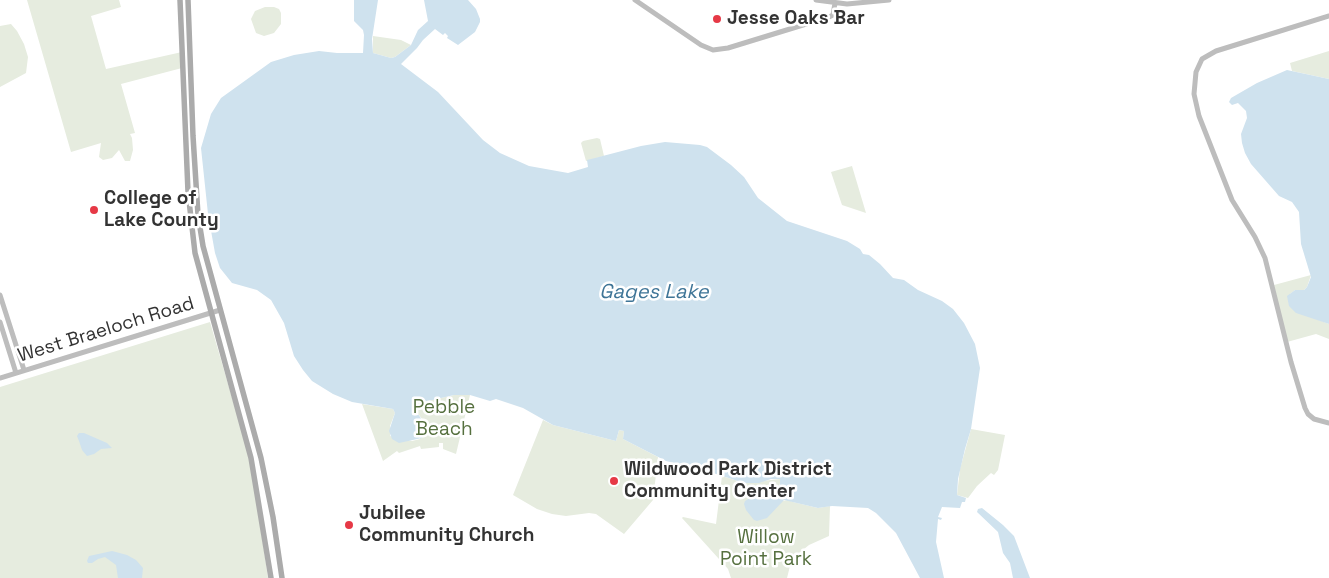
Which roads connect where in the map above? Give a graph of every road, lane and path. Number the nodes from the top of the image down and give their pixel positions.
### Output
1 (180, 0) edge
2 (188, 0) edge
3 (635, 0) edge
4 (816, 0) edge
5 (888, 0) edge
6 (835, 3) junction
7 (1329, 16) edge
8 (0, 295) edge
9 (220, 310) junction
10 (210, 313) junction
11 (0, 322) edge
12 (24, 370) junction
13 (16, 373) junction
14 (0, 378) edge
15 (1329, 423) edge
16 (272, 578) edge
17 (282, 578) edge

1 - 10 main road
2 - 9 main road
3 - 6 street
4 - 6 street
5 - 6 street
7 - 15 street
8 - 12 street
9 - 10 street, West Braeloch Road
9 - 17 main road
10 - 12 street, West Braeloch Road
10 - 16 main road
11 - 13 street
12 - 13 street, West Braeloch Road
13 - 14 street, West Braeloch Road

